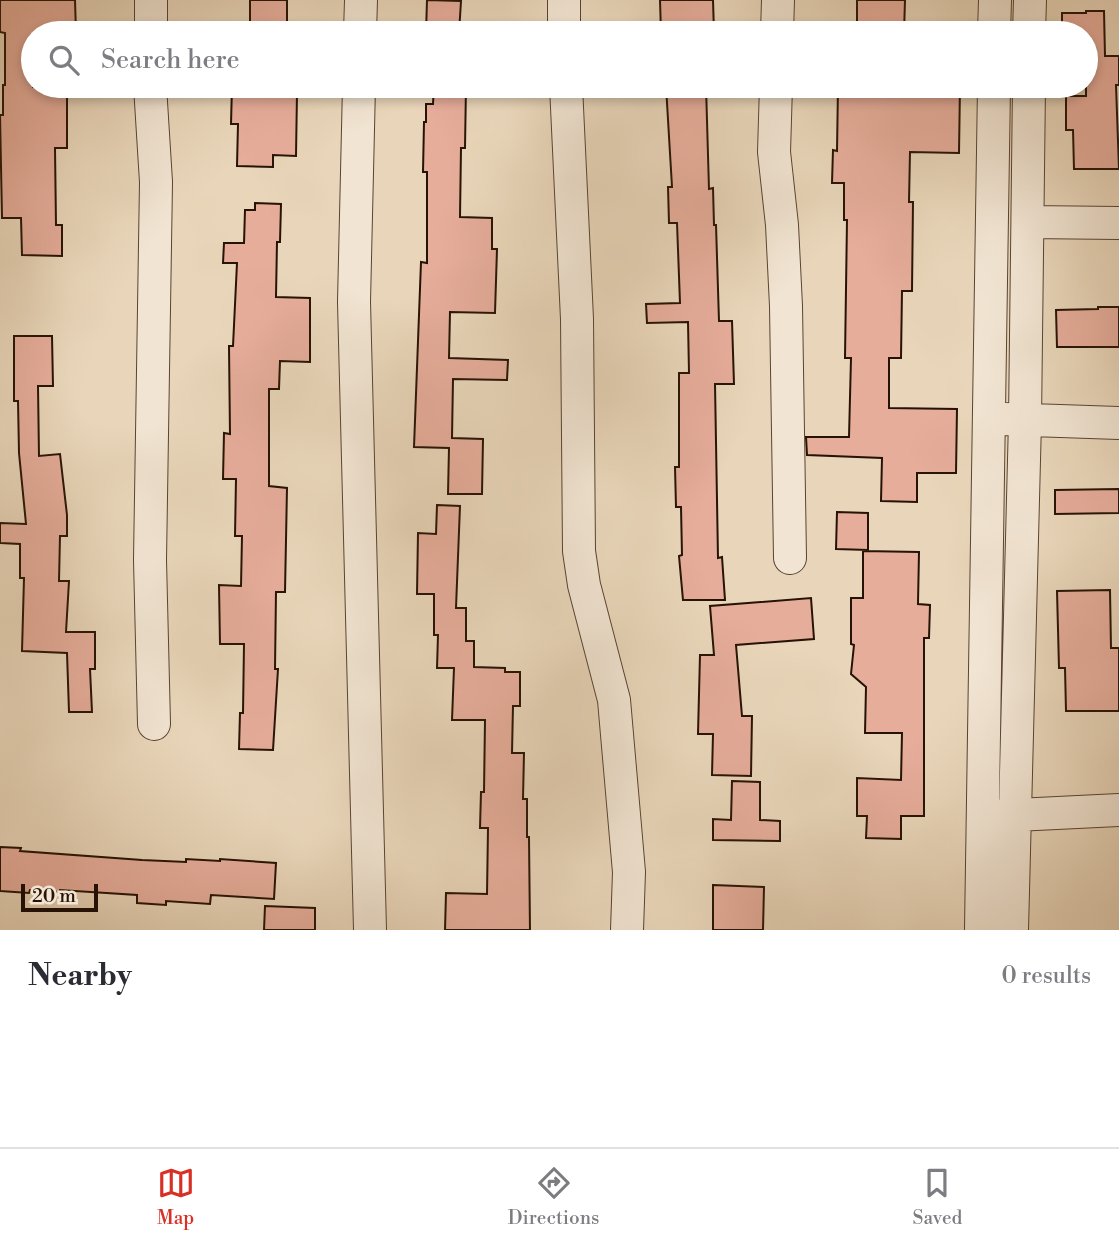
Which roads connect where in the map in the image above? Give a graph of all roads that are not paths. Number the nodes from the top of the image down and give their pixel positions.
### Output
1 (151, 0) edge
2 (361, 0) edge
3 (564, 0) edge
4 (778, 0) edge
5 (995, 0) edge
6 (1030, 0) edge
7 (150, 21) edge
8 (360, 21) edge
9 (564, 21) edge
10 (777, 21) edge
11 (995, 21) edge
12 (1030, 21) edge
13 (151, 98) edge
14 (359, 98) edge
15 (567, 98) edge
16 (776, 98) edge
17 (994, 98) edge
18 (1029, 98) edge
19 (1028, 222) junction
20 (1119, 223) edge
21 (990, 418) junction
22 (1025, 421) junction
23 (1119, 423) edge
24 (790, 558) dead end
25 (154, 724) dead end
26 (1119, 810) edge
27 (1015, 815) junction
28 (983, 816) junction
29 (370, 930) edge
30 (627, 930) edge
31 (981, 930) edge
32 (1012, 930) edge

1 - 7 street
2 - 8 street
3 - 9 street
4 - 10 street
5 - 11 street
6 - 12 street
13 - 25 street
14 - 29 street
15 - 30 street
16 - 24 street
17 - 21 street
18 - 19 street
19 - 20 street
19 - 22 street
21 - 22 street
21 - 28 street
22 - 23 street
22 - 27 street
26 - 27 street
27 - 28 street
27 - 32 street
28 - 31 street

